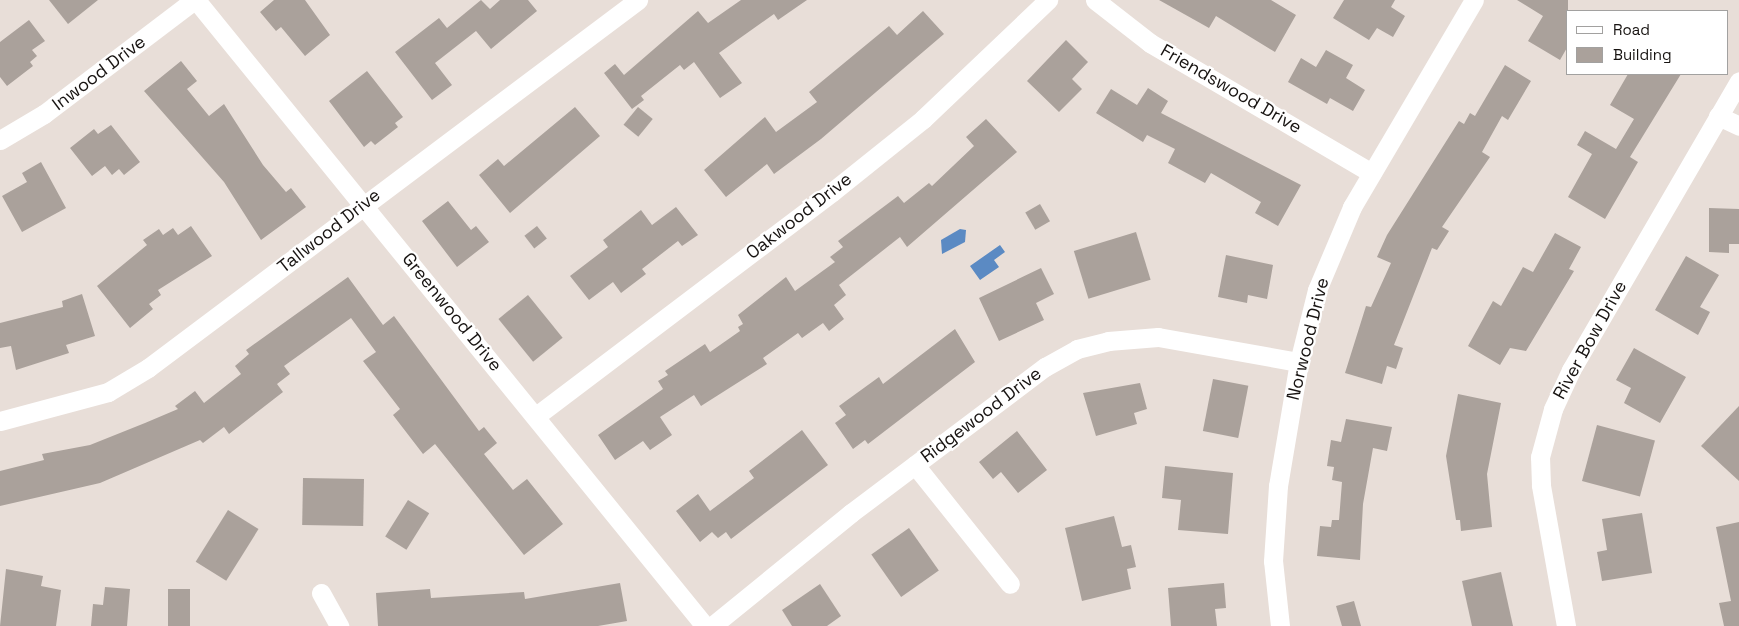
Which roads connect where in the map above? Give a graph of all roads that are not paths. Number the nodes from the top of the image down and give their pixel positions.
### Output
1 (195, 0) edge
2 (638, 0) edge
3 (1048, 0) edge
4 (1095, 0) edge
5 (1474, 0) edge
6 (1739, 81) edge
7 (1718, 116) junction
8 (1739, 126) edge
9 (0, 140) edge
10 (1372, 173) junction
11 (363, 204) junction
12 (1299, 362) junction
13 (536, 416) junction
14 (0, 421) edge
15 (916, 465) junction
16 (1010, 584) dead end
17 (321, 593) dead end
18 (338, 626) edge
19 (705, 626) edge
20 (712, 626) edge
21 (1280, 626) edge
22 (1566, 626) edge

1 - 9 street, Inwood Drive
1 - 11 street, Greenwood Drive
2 - 11 street, Tallwood Drive
3 - 13 street, Oakwood Drive
4 - 10 street, Friendswood Drive
5 - 10 street, Norwood Drive
6 - 7 street, River Bow Drive
7 - 8 street
7 - 22 street, River Bow Drive
10 - 12 street, Norwood Drive
11 - 13 street, Greenwood Drive
11 - 14 street, Tallwood Drive
12 - 15 street, Ridgewood Drive
12 - 21 street, Norwood Drive
13 - 19 street, Greenwood Drive
15 - 16 street
15 - 20 street, Ridgewood Drive
17 - 18 street

